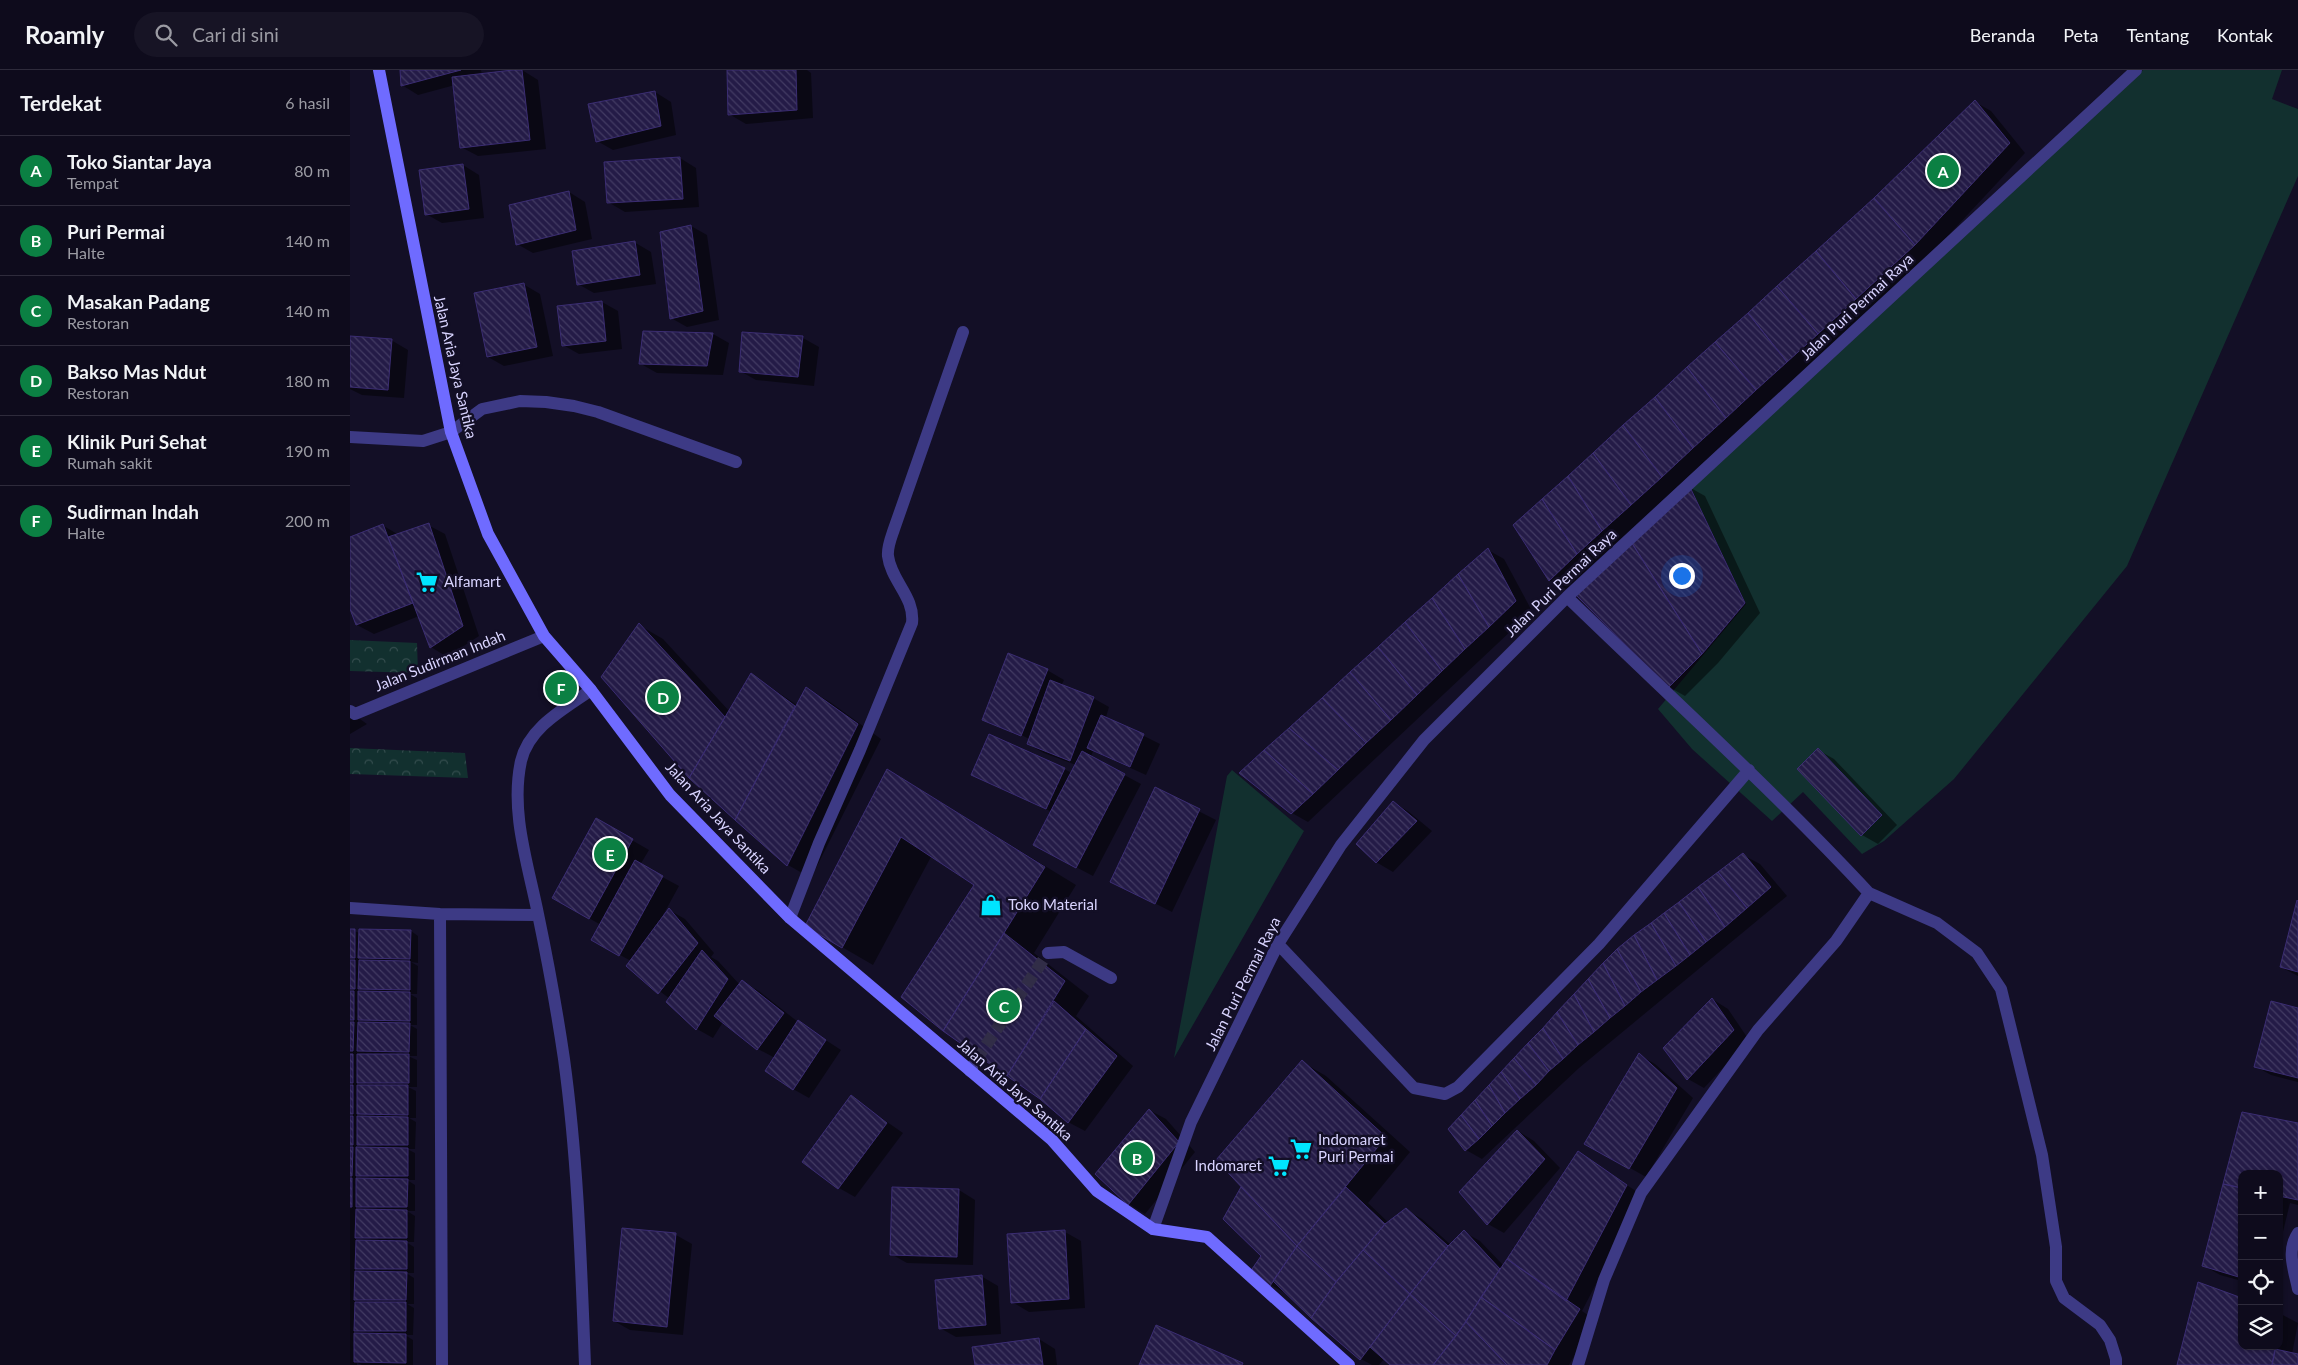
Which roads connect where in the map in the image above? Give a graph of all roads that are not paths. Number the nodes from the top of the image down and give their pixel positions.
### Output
1 (379, 70) edge
2 (2136, 70) edge
3 (964, 332) dead end
4 (451, 432) junction
5 (350, 437) edge
6 (736, 462) dead end
7 (1567, 597) junction
8 (544, 636) junction
9 (591, 690) junction
10 (352, 714) edge
11 (1749, 770) junction
12 (1869, 893) junction
13 (350, 908) edge
14 (440, 914) junction
15 (538, 915) junction
16 (790, 918) junction
17 (1278, 944) junction
18 (1048, 953) dead end
19 (1111, 978) dead end
20 (1154, 1229) junction
21 (2298, 1233) edge
22 (2298, 1289) edge
23 (442, 1365) edge
24 (586, 1365) edge
25 (1348, 1365) edge
26 (1578, 1365) edge
27 (2116, 1365) edge

1 - 4 street, Jalan Aria Jaya Santika
2 - 7 street, Jalan Puri Permai Raya
3 - 16 street
4 - 5 street
4 - 6 street
4 - 8 street, Jalan Aria Jaya Santika
7 - 11 street
7 - 17 street, Jalan Puri Permai Raya
8 - 9 street, Jalan Aria Jaya Santika
8 - 10 street, Jalan Sudirman Indah
9 - 15 street
9 - 16 street, Jalan Aria Jaya Santika
11 - 12 street
11 - 17 street
12 - 26 street
12 - 27 street
13 - 14 street
14 - 15 street
14 - 23 street
15 - 24 street
16 - 20 street, Jalan Aria Jaya Santika
17 - 20 street, Jalan Puri Permai Raya
18 - 19 street
20 - 25 street, Jalan Aria Jaya Santika
21 - 22 street

